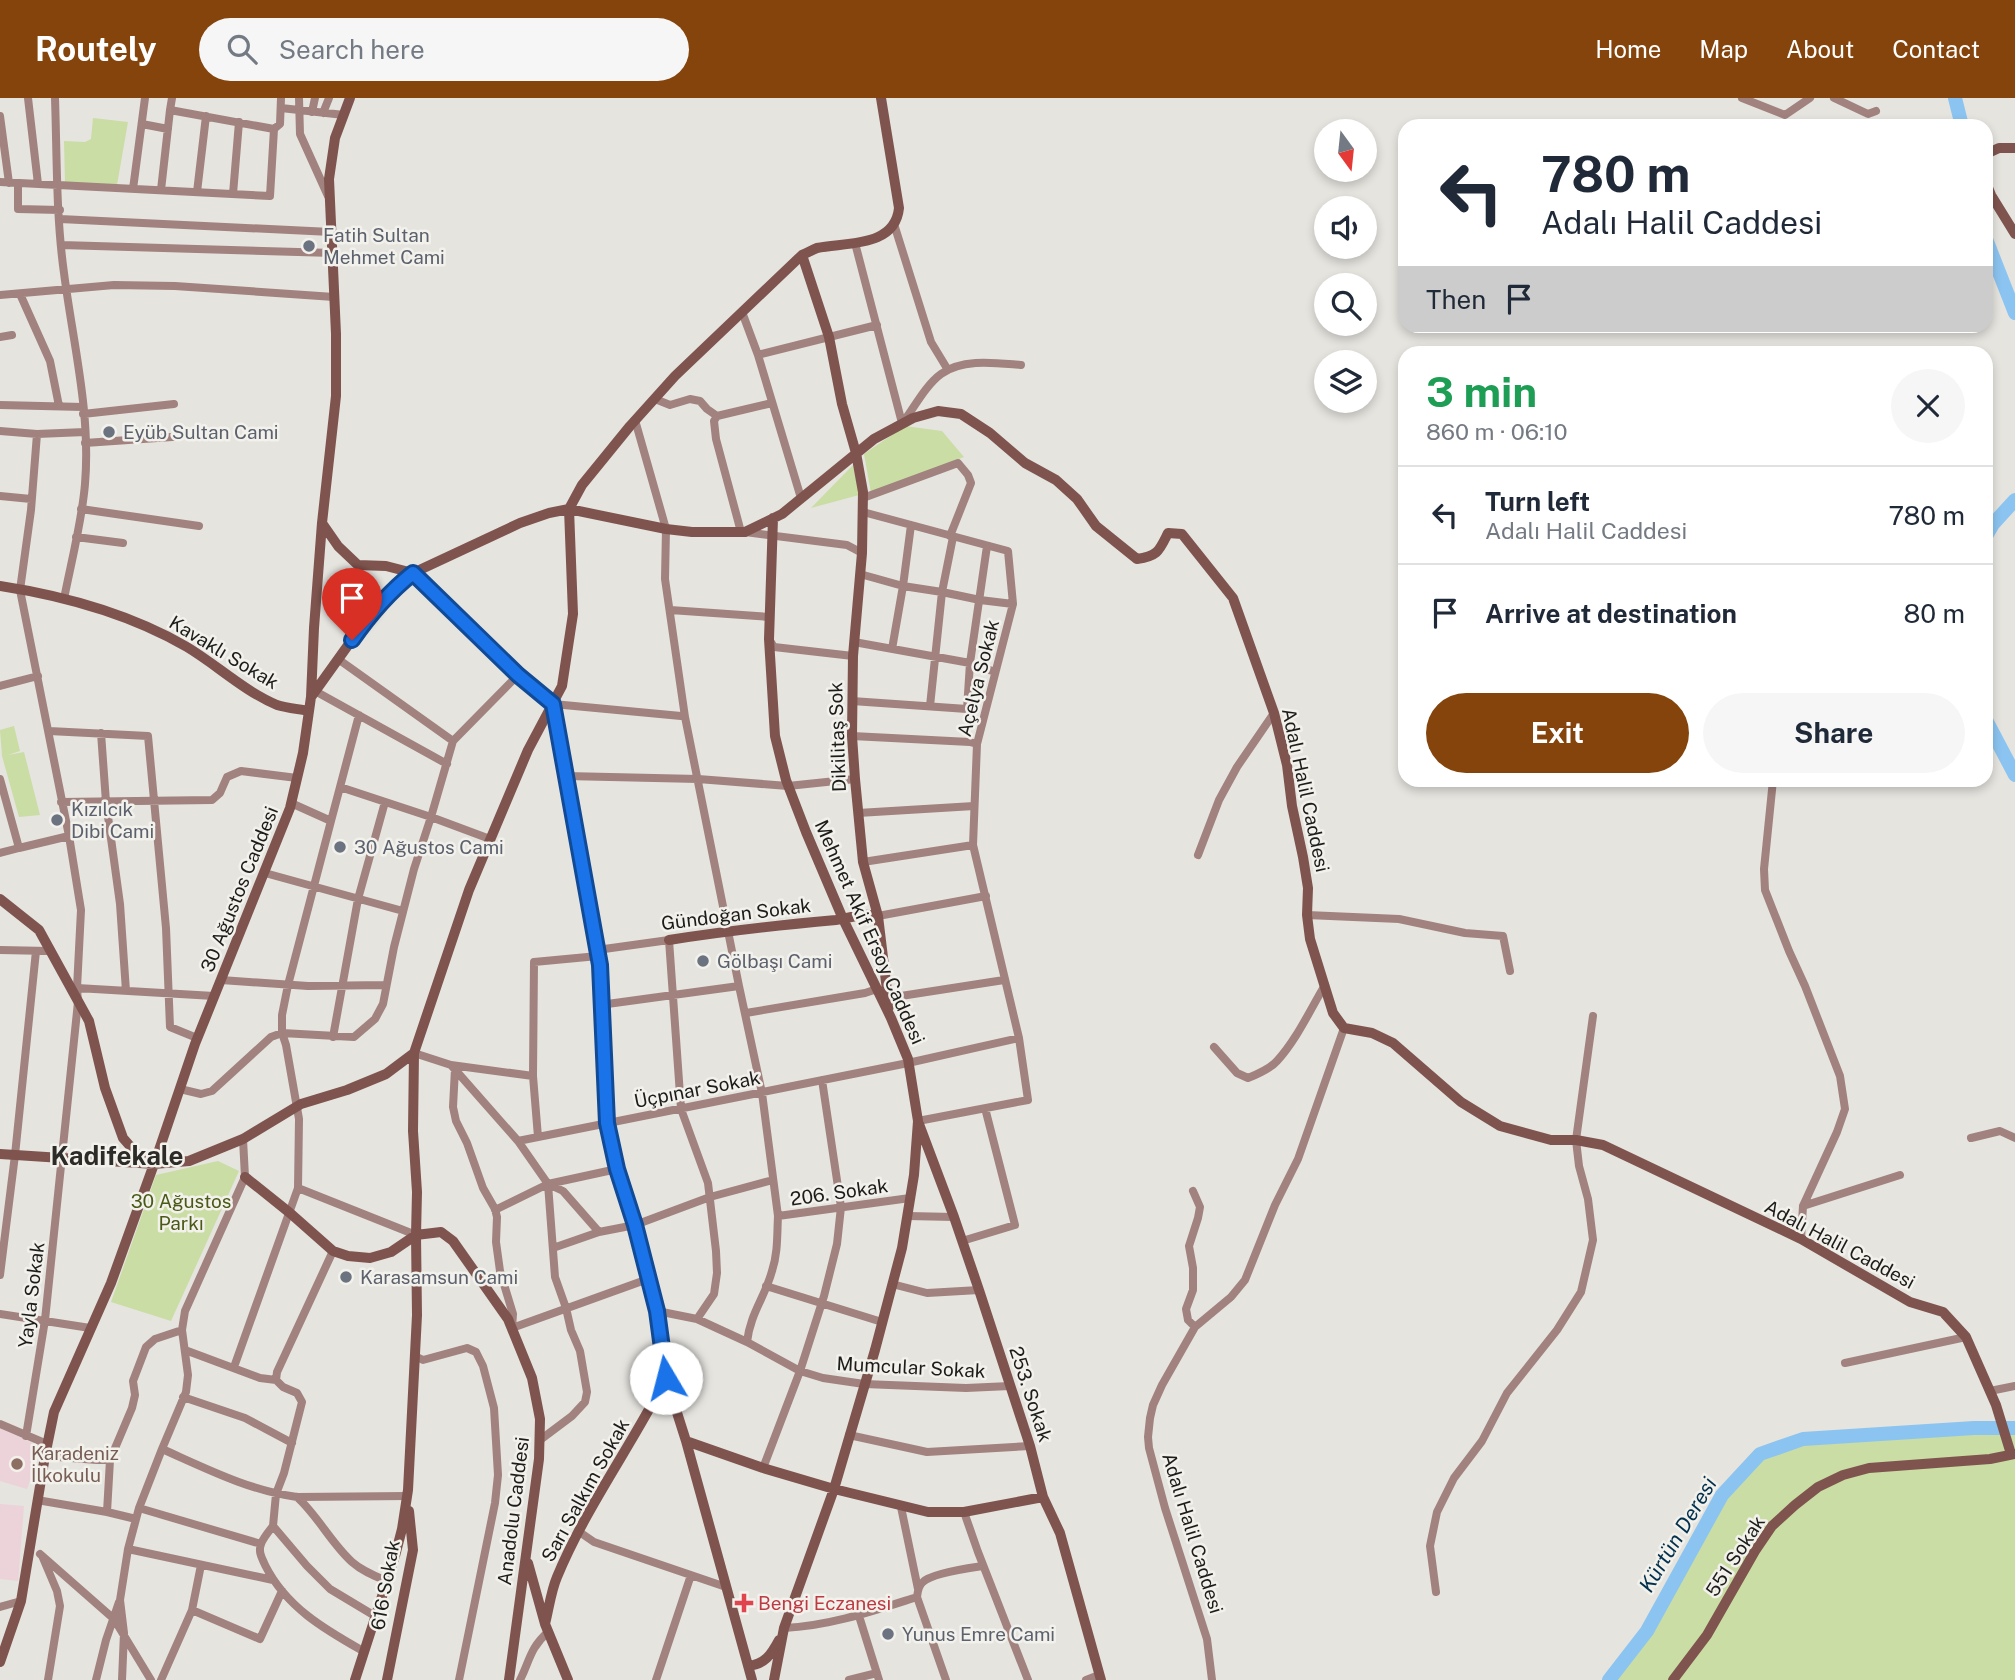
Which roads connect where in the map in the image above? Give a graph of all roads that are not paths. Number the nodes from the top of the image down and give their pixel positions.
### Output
1 (28, 98) edge
2 (55, 98) edge
3 (145, 98) edge
4 (172, 98) edge
5 (282, 98) edge
6 (299, 98) edge
7 (315, 98) edge
8 (329, 98) edge
9 (350, 98) edge
10 (881, 98) edge
11 (1742, 98) edge
12 (1810, 98) edge
13 (1834, 98) edge
14 (281, 108) junction
15 (170, 110) junction
16 (298, 110) junction
17 (1876, 111) dead end
18 (312, 112) junction
19 (323, 113) junction
20 (0, 116) edge
21 (206, 116) junction
22 (344, 116) junction
23 (239, 122) junction
24 (142, 124) junction
25 (168, 129) junction
26 (274, 129) junction
27 (2015, 148) edge
28 (1993, 150) edge
29 (9, 183) edge
30 (38, 184) junction
31 (59, 186) junction
32 (133, 189) junction
33 (161, 190) junction
34 (197, 192) junction
35 (233, 194) junction
36 (330, 198) junction
37 (1993, 200) edge
38 (60, 215) junction
39 (894, 224) junction
40 (331, 232) junction
41 (2015, 234) edge
42 (855, 243) junction
43 (61, 245) junction
44 (332, 253) junction
45 (802, 255) junction
46 (67, 290) junction
47 (20, 294) junction
48 (0, 295) edge
49 (334, 296) junction
50 (742, 312) junction
51 (877, 325) junction
52 (12, 335) dead end
53 (0, 337) edge
54 (829, 337) junction
55 (758, 355) junction
56 (1021, 365) dead end
57 (948, 370) junction
58 (654, 399) junction
59 (772, 403) junction
60 (174, 404) dead end
61 (0, 405) edge
62 (59, 406) junction
63 (83, 410) junction
64 (717, 416) junction
65 (635, 420) junction
66 (902, 423) junction
67 (0, 431) edge
68 (85, 432) junction
69 (37, 434) junction
70 (172, 437) dead end
71 (85, 443) junction
72 (856, 453) junction
73 (0, 496) edge
74 (801, 498) junction
75 (863, 498) junction
76 (31, 499) junction
77 (81, 509) junction
78 (569, 509) junction
79 (863, 512) junction
80 (774, 518) junction
81 (322, 523) junction
82 (911, 525) junction
83 (200, 526) dead end
84 (666, 529) junction
85 (743, 532) junction
86 (772, 536) junction
87 (951, 536) junction
88 (76, 537) junction
89 (123, 543) dead end
90 (987, 546) junction
91 (862, 553) junction
92 (413, 573) junction
93 (860, 574) junction
94 (0, 586) edge
95 (903, 586) junction
96 (20, 590) junction
97 (942, 592) junction
98 (64, 599) junction
99 (980, 600) junction
100 (1013, 604) junction
101 (670, 610) junction
102 (770, 617) junction
103 (769, 639) junction
104 (854, 642) junction
105 (892, 649) junction
106 (853, 656) junction
107 (935, 657) junction
108 (338, 659) junction
109 (970, 663) junction
110 (995, 672) junction
111 (518, 675) junction
112 (38, 676) junction
113 (0, 686) edge
114 (313, 694) junction
115 (852, 701) junction
116 (553, 704) junction
117 (930, 706) junction
118 (309, 711) junction
119 (1274, 713) junction
120 (359, 715) junction
121 (681, 716) dead end
122 (49, 731) junction
123 (101, 733) junction
124 (852, 736) junction
125 (453, 741) junction
126 (976, 744) junction
127 (446, 764) junction
128 (566, 776) junction
129 (297, 778) junction
130 (0, 779) edge
131 (698, 779) junction
132 (855, 779) junction
133 (788, 786) junction
134 (340, 787) junction
135 (1772, 787) edge
136 (3, 799) edge
137 (153, 800) junction
138 (61, 802) junction
139 (106, 802) junction
140 (386, 802) junction
141 (291, 803) junction
142 (974, 806) junction
143 (858, 813) junction
144 (431, 817) junction
145 (331, 821) junction
146 (69, 836) junction
147 (490, 839) junction
148 (973, 845) junction
149 (19, 848) junction
150 (0, 853) edge
151 (1198, 855) dead end
152 (863, 862) junction
153 (265, 873) junction
154 (313, 886) junction
155 (986, 896) junction
156 (0, 899) edge
157 (358, 899) junction
158 (403, 912) junction
159 (1307, 915) junction
160 (878, 916) junction
161 (844, 919) junction
162 (729, 930) junction
163 (670, 940) junction
164 (0, 950) edge
165 (36, 951) junction
166 (49, 951) junction
167 (598, 953) junction
168 (1510, 971) dead end
169 (221, 980) junction
170 (1004, 980) junction
171 (288, 985) junction
172 (386, 985) junction
173 (1325, 985) junction
174 (341, 986) junction
175 (739, 986) junction
176 (77, 988) junction
177 (877, 989) junction
178 (126, 990) junction
179 (169, 992) junction
180 (214, 996) junction
181 (674, 996) junction
182 (888, 998) junction
183 (78, 1002) junction
184 (600, 1005) junction
185 (746, 1013) junction
186 (1593, 1016) dead end
187 (891, 1018) junction
188 (1344, 1028) junction
189 (282, 1033) junction
190 (332, 1037) junction
191 (197, 1038) junction
192 (1019, 1038) junction
193 (1214, 1047) dead end
194 (414, 1053) junction
195 (908, 1063) junction
196 (453, 1067) junction
197 (533, 1076) junction
198 (822, 1080) junction
199 (180, 1089) junction
200 (762, 1093) junction
201 (298, 1106) junction
202 (985, 1108) junction
203 (681, 1109) junction
204 (918, 1121) junction
205 (607, 1123) junction
206 (538, 1137) junction
207 (1971, 1138) dead end
208 (2015, 1138) edge
209 (243, 1139) junction
210 (1576, 1140) junction
211 (518, 1141) junction
212 (0, 1154) edge
213 (15, 1155) junction
214 (62, 1158) junction
215 (154, 1164) junction
216 (617, 1169) junction
217 (1900, 1175) dead end
218 (245, 1177) junction
219 (773, 1180) junction
220 (548, 1184) junction
221 (298, 1188) junction
222 (1193, 1191) dead end
223 (710, 1197) junction
224 (911, 1198) junction
225 (1803, 1206) junction
226 (841, 1207) junction
227 (495, 1210) junction
228 (290, 1213) junction
229 (778, 1216) junction
230 (908, 1216) junction
231 (954, 1217) junction
232 (635, 1225) junction
233 (599, 1232) junction
234 (416, 1235) junction
235 (1801, 1239) junction
236 (962, 1241) junction
237 (553, 1248) junction
238 (332, 1251) junction
239 (0, 1275) edge
240 (648, 1279) junction
241 (892, 1284) junction
242 (766, 1286) junction
243 (979, 1290) junction
244 (821, 1303) junction
245 (566, 1308) junction
246 (657, 1311) junction
247 (0, 1314) edge
248 (697, 1319) junction
249 (45, 1320) junction
250 (883, 1322) junction
251 (1195, 1326) junction
252 (90, 1328) junction
253 (512, 1328) junction
254 (182, 1330) junction
255 (1966, 1337) junction
256 (747, 1342) junction
257 (185, 1350) junction
258 (415, 1356) junction
259 (1845, 1363) dead end
260 (234, 1367) junction
261 (800, 1371) junction
262 (666, 1378) junction
263 (276, 1380) junction
264 (864, 1384) junction
265 (1010, 1386) junction
266 (2015, 1386) edge
267 (1990, 1391) junction
268 (183, 1397) junction
269 (0, 1424) edge
270 (849, 1435) junction
271 (26, 1436) junction
272 (540, 1440) junction
273 (686, 1441) junction
274 (292, 1443) junction
275 (47, 1444) junction
276 (1030, 1446) junction
277 (162, 1449) junction
278 (2013, 1454) edge
279 (44, 1456) junction
280 (110, 1460) junction
281 (762, 1468) junction
282 (834, 1489) junction
283 (276, 1494) junction
284 (407, 1496) junction
285 (297, 1497) junction
286 (1043, 1497) junction
287 (37, 1500) junction
288 (901, 1507) junction
289 (139, 1508) junction
290 (107, 1511) junction
291 (964, 1512) junction
292 (136, 1519) junction
293 (273, 1526) junction
294 (578, 1531) junction
295 (261, 1544) junction
296 (128, 1549) junction
297 (35, 1550) junction
298 (526, 1557) junction
299 (201, 1564) junction
300 (983, 1566) junction
301 (691, 1575) junction
302 (273, 1580) junction
303 (387, 1581) junction
304 (726, 1587) junction
305 (282, 1591) junction
306 (1436, 1592) dead end
307 (917, 1593) junction
308 (120, 1600) junction
309 (21, 1601) junction
310 (0, 1607) edge
311 (192, 1610) junction
312 (375, 1616) junction
313 (859, 1616) junction
314 (114, 1619) junction
315 (547, 1628) junction
316 (784, 1629) junction
317 (124, 1633) junction
318 (363, 1651) junction
319 (0, 1662) edge
320 (748, 1666) junction
321 (564, 1676) edge
322 (878, 1676) edge
323 (773, 1678) edge
324 (1100, 1678) edge
325 (48, 1680) edge
326 (96, 1680) edge
327 (122, 1680) edge
328 (151, 1680) edge
329 (161, 1680) edge
330 (355, 1680) edge
331 (387, 1680) edge
332 (459, 1680) edge
333 (509, 1680) edge
334 (520, 1680) edge
335 (656, 1680) edge
336 (752, 1680) edge
337 (849, 1680) edge
338 (946, 1680) edge
339 (1027, 1680) edge
340 (1086, 1680) edge
341 (1212, 1680) edge
342 (1673, 1680) edge

1 - 30 street
2 - 31 street
3 - 24 street
4 - 15 street
5 - 14 street
6 - 16 street
7 - 18 street
8 - 19 street
9 - 22 street, 30 Ağustos Caddesi
10 - 39 street
11 - 12 street
13 - 17 street
14 - 16 street
14 - 26 street
15 - 21 street
15 - 25 street
16 - 18 street
16 - 36 street
18 - 19 street
19 - 22 street
20 - 29 street
21 - 23 street
21 - 34 street
22 - 36 street, 30 Ağustos Caddesi
23 - 26 street
23 - 35 street
24 - 25 street
24 - 32 street
25 - 33 street
26 - 35 street
27 - 28 street
29 - 30 street
29 - 38 street
30 - 31 street
31 - 32 street
31 - 38 street
32 - 33 street
33 - 34 street
34 - 35 street
36 - 40 street, 30 Ağustos Caddesi
37 - 41 street
38 - 40 street
38 - 43 street
39 - 42 street
39 - 57 street
40 - 44 street, 30 Ağustos Caddesi
42 - 45 street
42 - 51 street
43 - 44 street
43 - 46 street
44 - 49 street, 30 Ağustos Caddesi
45 - 50 street
45 - 54 street, Dikilitaş Sok
46 - 47 street
46 - 49 street
46 - 63 street
47 - 48 street
47 - 62 street
49 - 81 street, 30 Ağustos Caddesi
50 - 55 street
50 - 58 street
51 - 54 street
51 - 66 street
52 - 53 street
54 - 55 street
54 - 72 street, Dikilitaş Sok
55 - 59 street
56 - 57 street
57 - 66 street
58 - 64 street
58 - 65 street
59 - 64 street
59 - 74 street
60 - 63 street
61 - 62 street
62 - 63 street
63 - 68 street
64 - 85 street
65 - 78 street
65 - 84 street
66 - 72 street, Adalı Halil Caddesi
66 - 119 street, Adalı Halil Caddesi
67 - 69 street
68 - 69 street
68 - 71 street
69 - 76 street, Yayla Sokak
70 - 71 street
71 - 77 street
72 - 74 street, Adalı Halil Caddesi
72 - 75 street, Dikilitaş Sok
73 - 76 street
74 - 80 street, Adalı Halil Caddesi
75 - 79 street, Dikilitaş Sok
75 - 87 street
76 - 96 street, Yayla Sokak
77 - 83 street
77 - 88 street
78 - 84 street, Adalı Halil Caddesi
78 - 92 street, Adalı Halil Caddesi
78 - 116 street
79 - 82 street
79 - 91 street, Dikilitaş Sok
80 - 85 street, Adalı Halil Caddesi
80 - 86 street, Mehmet Akif Ersoy Caddesi
81 - 92 street
81 - 114 street, 30 Ağustos Caddesi
82 - 87 street
82 - 95 street
84 - 85 street, Adalı Halil Caddesi
84 - 101 street
85 - 86 street
86 - 91 street
86 - 102 street, Mehmet Akif Ersoy Caddesi
87 - 90 street
87 - 97 street
88 - 89 street
88 - 98 street
90 - 99 street
90 - 100 street, Açelya Sokak
91 - 93 street, Dikilitaş Sok
92 - 108 street, Adalı Halil Caddesi
92 - 111 street
93 - 95 street
93 - 104 street, Dikilitaş Sok
94 - 96 street, Kavaklı Sokak
95 - 97 street
95 - 105 street
96 - 98 street, Kavaklı Sokak
96 - 112 street, Yayla Sokak
97 - 99 street
97 - 107 street
98 - 118 street, Kavaklı Sokak
99 - 100 street
99 - 109 street
100 - 110 street, Açelya Sokak
101 - 102 street
101 - 131 street
102 - 103 street, Mehmet Akif Ersoy Caddesi
103 - 106 street
103 - 133 street, Mehmet Akif Ersoy Caddesi
104 - 105 street
104 - 106 street, Dikilitaş Sok
105 - 107 street
106 - 115 street, Dikilitaş Sok
107 - 109 street
107 - 117 street
108 - 114 street, Adalı Halil Caddesi
108 - 125 street
109 - 110 street
109 - 117 street
110 - 126 street, Açelya Sokak
111 - 116 street
111 - 125 street
112 - 113 street
112 - 122 street, Yayla Sokak
114 - 118 street, 30 Ağustos Caddesi
114 - 120 street
115 - 117 street
115 - 124 street, Dikilitaş Sok
116 - 121 street
116 - 128 street
116 - 147 street
118 - 129 street, 30 Ağustos Caddesi
119 - 151 street
119 - 159 street, Adalı Halil Caddesi
120 - 127 street
120 - 134 street
122 - 123 street
122 - 138 street, Yayla Sokak
123 - 137 street
123 - 139 street
124 - 126 street
124 - 132 street, Dikilitaş Sok
125 - 127 street
126 - 142 street, Açelya Sokak
127 - 144 street
128 - 131 street
128 - 167 street
129 - 137 street
129 - 141 street, 30 Ağustos Caddesi
130 - 136 street
131 - 133 street
131 - 162 street
132 - 133 street
132 - 143 street, Dikilitaş Sok
133 - 161 street, Mehmet Akif Ersoy Caddesi
134 - 140 street
134 - 145 street
135 - 225 street
136 - 149 street
137 - 139 street
137 - 179 street
138 - 139 street
138 - 146 street, Yayla Sokak
139 - 178 street
140 - 144 street
140 - 157 street
141 - 145 street
141 - 153 street, 30 Ağustos Caddesi
142 - 143 street
142 - 148 street, Açelya Sokak
143 - 152 street, Dikilitaş Sok
144 - 147 street
144 - 158 street
145 - 154 street
146 - 149 street
146 - 176 street, Yayla Sokak
147 - 194 street
148 - 152 street
148 - 155 street, Açelya Sokak
149 - 150 street
152 - 160 street, Dikilitaş Sok
153 - 154 street
153 - 169 street, 30 Ağustos Caddesi
154 - 157 street
154 - 171 street
155 - 160 street
155 - 170 street, Açelya Sokak
156 - 166 street
157 - 158 street
157 - 174 street
158 - 172 street
159 - 168 street
159 - 173 street, Adalı Halil Caddesi
160 - 161 street, Gündoğan Sokak
160 - 182 street, Dikilitaş Sok
161 - 162 street, Gündoğan Sokak
161 - 177 street, Mehmet Akif Ersoy Caddesi
162 - 163 street, Gündoğan Sokak
162 - 175 street
163 - 167 street, Gündoğan Sokak
163 - 181 street
164 - 165 street
165 - 166 street
165 - 213 street
166 - 183 street
167 - 184 street
167 - 197 street, Gündoğan Sokak
169 - 171 street
169 - 180 street, 30 Ağustos Caddesi
170 - 182 street
170 - 192 street, Açelya Sokak
171 - 174 street
171 - 189 street
172 - 174 street
172 - 190 street
173 - 188 street, Adalı Halil Caddesi
173 - 193 street
174 - 190 street
175 - 181 street
175 - 185 street
176 - 178 street
176 - 183 street, Yayla Sokak
177 - 185 street
177 - 187 street, Mehmet Akif Ersoy Caddesi
178 - 179 street
179 - 180 street
179 - 191 street
180 - 191 street, 30 Ağustos Caddesi
181 - 184 street
181 - 203 street
182 - 187 street, Dikilitaş Sok
183 - 214 street, Yayla Sokak
183 - 215 street
184 - 205 street
185 - 200 street
186 - 210 street
187 - 195 street, Mehmet Akif Ersoy Caddesi
188 - 210 street, Adalı Halil Caddesi
188 - 251 street, Adalı Halil Caddesi
189 - 190 street
189 - 199 street
189 - 201 street
191 - 199 street, 30 Ağustos Caddesi
192 - 195 street, Üçpınar Sokak
192 - 202 street, Açelya Sokak
194 - 196 street
194 - 201 street
194 - 234 street
195 - 198 street, Üçpınar Sokak
195 - 204 street, Mehmet Akif Ersoy Caddesi
196 - 197 street
196 - 211 street
196 - 227 street
197 - 206 street
198 - 200 street, Üçpınar Sokak
198 - 226 street
199 - 215 street, 30 Ağustos Caddesi
200 - 203 street, Üçpınar Sokak
200 - 219 street
201 - 209 street
201 - 221 street
202 - 204 street
202 - 236 street
203 - 205 street, Üçpınar Sokak
203 - 223 street
204 - 224 street, Mehmet Akif Ersoy Caddesi
204 - 231 street, 253. Sokak
205 - 206 street, Üçpınar Sokak
205 - 216 street
206 - 211 street, Üçpınar Sokak
207 - 208 street
209 - 215 street
209 - 218 street
210 - 235 street, Adalı Halil Caddesi
210 - 306 street
211 - 220 street
212 - 213 street
213 - 214 street
213 - 239 street
214 - 215 street
214 - 249 street, Yayla Sokak
215 - 252 street, 30 Ağustos Caddesi
216 - 220 street
216 - 232 street
217 - 225 street
218 - 228 street
218 - 254 street
219 - 223 street
219 - 229 street
220 - 227 street
220 - 233 street
220 - 237 street
221 - 228 street
221 - 234 street
222 - 251 street
223 - 232 street
223 - 248 street
224 - 226 street, 206. Sokak
224 - 230 street, Mehmet Akif Ersoy Caddesi
225 - 235 street
226 - 229 street, 206. Sokak
226 - 244 street
227 - 253 street
228 - 238 street
228 - 260 street
229 - 242 street, 206. Sokak
230 - 231 street
230 - 241 street, Mehmet Akif Ersoy Caddesi
231 - 236 street, 253. Sokak
232 - 233 street
232 - 240 street
233 - 237 street
234 - 238 street
234 - 253 street, Anadolu Caddesi
234 - 258 street
235 - 255 street, Adalı Halil Caddesi
236 - 243 street, 253. Sokak
237 - 245 street
238 - 263 street
240 - 245 street
240 - 246 street
241 - 243 street
241 - 250 street, Mehmet Akif Ersoy Caddesi
242 - 244 street
242 - 256 street, 206. Sokak
243 - 265 street, 253. Sokak
244 - 250 street
244 - 261 street
245 - 253 street
245 - 272 street
246 - 248 street, Mumcular Sokak
246 - 262 street
247 - 249 street
248 - 256 street, Mumcular Sokak
249 - 252 street
249 - 271 street, Yayla Sokak
250 - 264 street, Mehmet Akif Ersoy Caddesi
251 - 341 street, Adalı Halil Caddesi
252 - 275 street, 30 Ağustos Caddesi
253 - 272 street, Anadolu Caddesi
254 - 257 street
254 - 280 street
255 - 259 street
255 - 267 street, Adalı Halil Caddesi
256 - 261 street, Mumcular Sokak
257 - 260 street
257 - 268 street
258 - 284 street
258 - 332 street
260 - 263 street
261 - 264 street, Mumcular Sokak
261 - 281 street
262 - 273 street
262 - 294 street, Sarı Salkım Sokak
263 - 274 street
264 - 265 street, Mumcular Sokak
264 - 270 street, Mehmet Akif Ersoy Caddesi
265 - 276 street, 253. Sokak
266 - 267 street
267 - 278 street, Adalı Halil Caddesi
268 - 274 street
268 - 277 street
269 - 271 street
270 - 276 street
270 - 282 street, Mehmet Akif Ersoy Caddesi
271 - 275 street
272 - 298 street, Anadolu Caddesi
273 - 281 street
273 - 304 street
274 - 283 street
275 - 279 street, 30 Ağustos Caddesi
276 - 286 street, 253. Sokak
277 - 283 street
277 - 289 street
278 - 342 street, 551 Sokak
279 - 280 street
279 - 287 street, 30 Ağustos Caddesi
280 - 290 street
281 - 282 street
282 - 288 street
282 - 316 street, Mehmet Akif Ersoy Caddesi
283 - 285 street
283 - 293 street
284 - 285 street
284 - 303 street
284 - 331 street, 616 Sokak
285 - 303 street
286 - 291 street
286 - 324 street, 253. Sokak
287 - 290 street
287 - 297 street, 30 Ağustos Caddesi
288 - 291 street
288 - 307 street
289 - 292 street
289 - 295 street
290 - 292 street
291 - 300 street
292 - 296 street
293 - 295 street
293 - 312 street
294 - 301 street
294 - 315 street, Sarı Salkım Sokak
295 - 302 street
296 - 299 street
296 - 308 street
297 - 309 street, 30 Ağustos Caddesi
297 - 314 street
297 - 325 street
298 - 315 street
298 - 333 street, Anadolu Caddesi
299 - 302 street
299 - 311 street
300 - 307 street
300 - 339 street
301 - 304 street
301 - 335 street
302 - 305 street
303 - 312 street
304 - 320 street
305 - 311 street
305 - 318 street
307 - 313 street
307 - 338 street
308 - 314 street
308 - 317 street
309 - 310 street
309 - 319 street, 30 Ağustos Caddesi
311 - 329 street
312 - 318 street
313 - 316 street
313 - 322 street
314 - 317 street
314 - 326 street
315 - 321 street
315 - 334 street
316 - 320 street
316 - 323 street, Mehmet Akif Ersoy Caddesi
317 - 327 street
317 - 328 street
318 - 330 street
320 - 336 street
322 - 337 street
324 - 340 street

